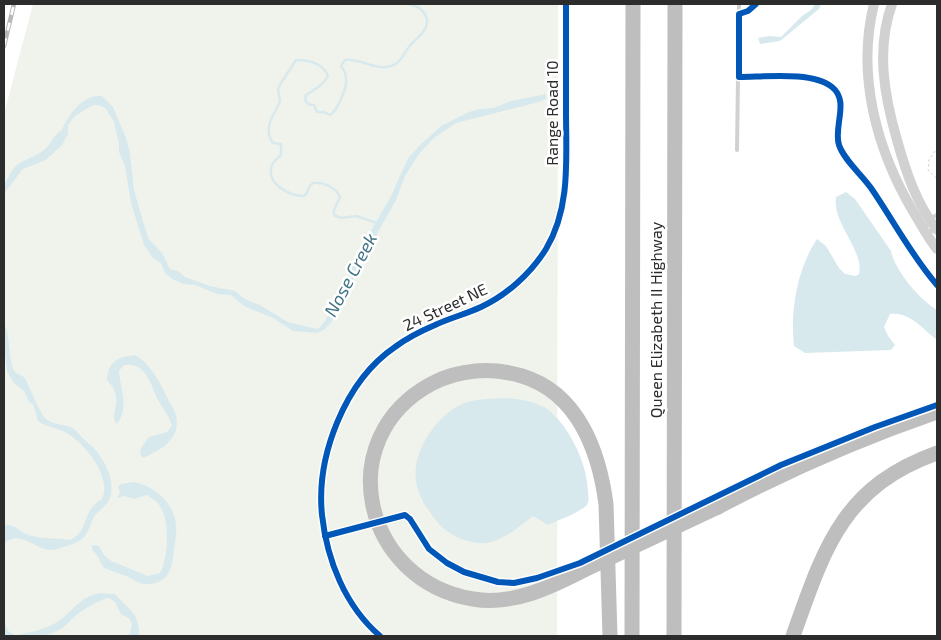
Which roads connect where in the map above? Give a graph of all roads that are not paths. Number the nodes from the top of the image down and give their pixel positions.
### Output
1 (566, 4) edge
2 (632, 4) edge
3 (675, 4) edge
4 (739, 4) edge
5 (874, 4) edge
6 (892, 4) edge
7 (737, 150) dead end
8 (933, 217) edge
9 (558, 222) joint
10 (924, 231) junction
11 (937, 231) edge
12 (937, 249) edge
13 (937, 412) edge
14 (937, 453) edge
15 (380, 636) edge
16 (610, 636) edge
17 (632, 636) edge
18 (674, 636) edge
19 (794, 636) edge

1 - 9 street, Range Road 10
2 - 17 highway, Queen Elizabeth II Highway
3 - 18 highway, Queen Elizabeth II Highway
4 - 7 lane
5 - 10 street
6 - 8 street
8 - 10 lane
8 - 11 street
9 - 15 street, 24 Street NE
10 - 11 lane
10 - 12 street
13 - 16 highway, bridge
14 - 19 highway

